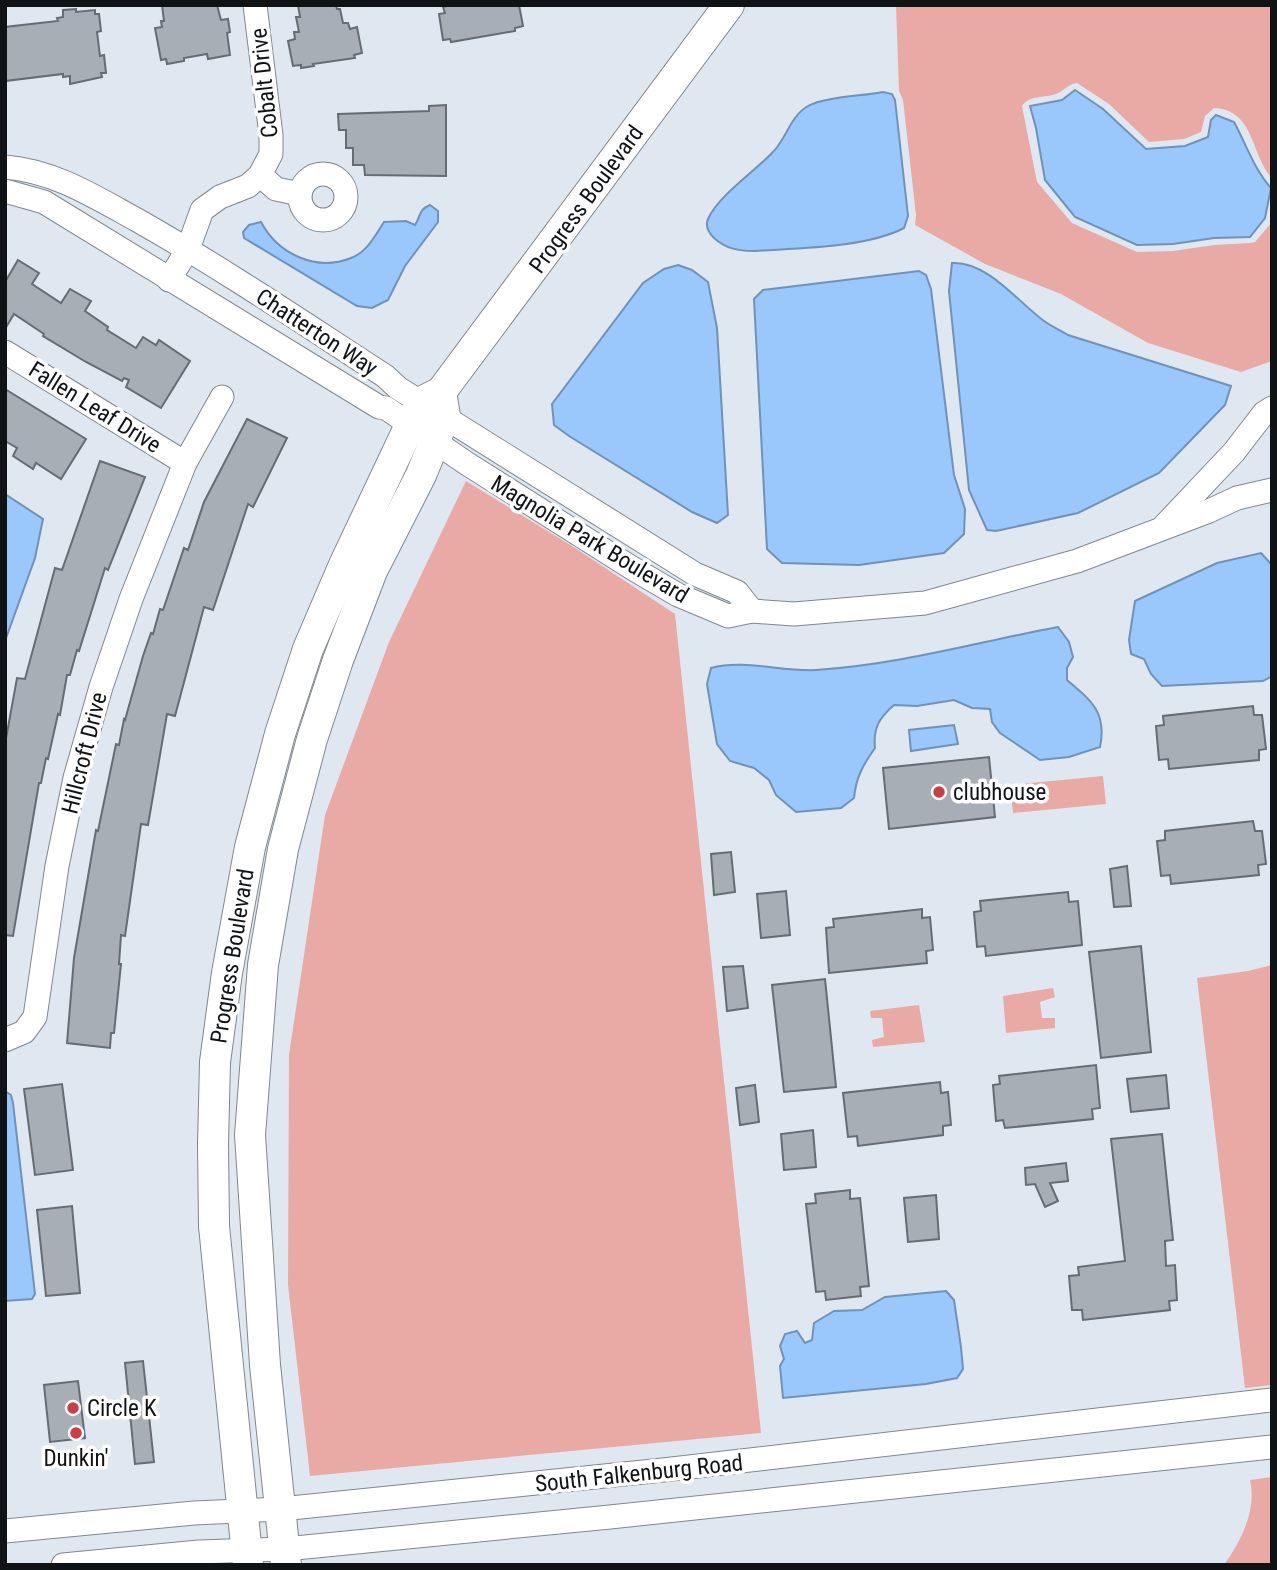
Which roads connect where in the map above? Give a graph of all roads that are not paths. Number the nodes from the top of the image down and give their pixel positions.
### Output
1 (255, 5) edge
2 (729, 5) edge
3 (5, 167) edge
4 (260, 175) junction
5 (5, 191) edge
6 (300, 194) dead end
7 (188, 249) junction
8 (169, 280) junction
9 (5, 352) edge
10 (222, 397) dead end
11 (1272, 408) edge
12 (431, 415) junction
13 (185, 463) junction
14 (1272, 490) edge
15 (1163, 527) junction
16 (5, 1040) edge
17 (1272, 1400) edge
18 (1272, 1447) edge
19 (281, 1509) junction
20 (243, 1511) junction
21 (5, 1531) edge
22 (285, 1557) edge
23 (248, 1558) edge
24 (63, 1565) edge

1 - 4 street, Cobalt Drive
2 - 12 main road, Progress Boulevard
3 - 7 street, Chatterton Way
4 - 6 street
4 - 7 street
5 - 8 street, Chatterton Way
7 - 8 street
7 - 12 street, Chatterton Way
8 - 12 street, Chatterton Way
9 - 13 street, Fallen Leaf Drive
10 - 13 street, Hillcroft Drive
11 - 15 street, Magnolia Park Boulevard
12 - 15 street, Magnolia Park Boulevard
12 - 19 main road, Progress Boulevard
12 - 20 main road, Progress Boulevard
13 - 16 street, Hillcroft Drive
14 - 15 street, Magnolia Park Boulevard
17 - 19 street, South Falkenburg Road
18 - 22 street, South Falkenburg Road
19 - 20 street, South Falkenburg Road
19 - 22 main road, Progress Boulevard
20 - 21 street, South Falkenburg Road
20 - 23 main road, Progress Boulevard
22 - 23 street, South Falkenburg Road
23 - 24 street, South Falkenburg Road

